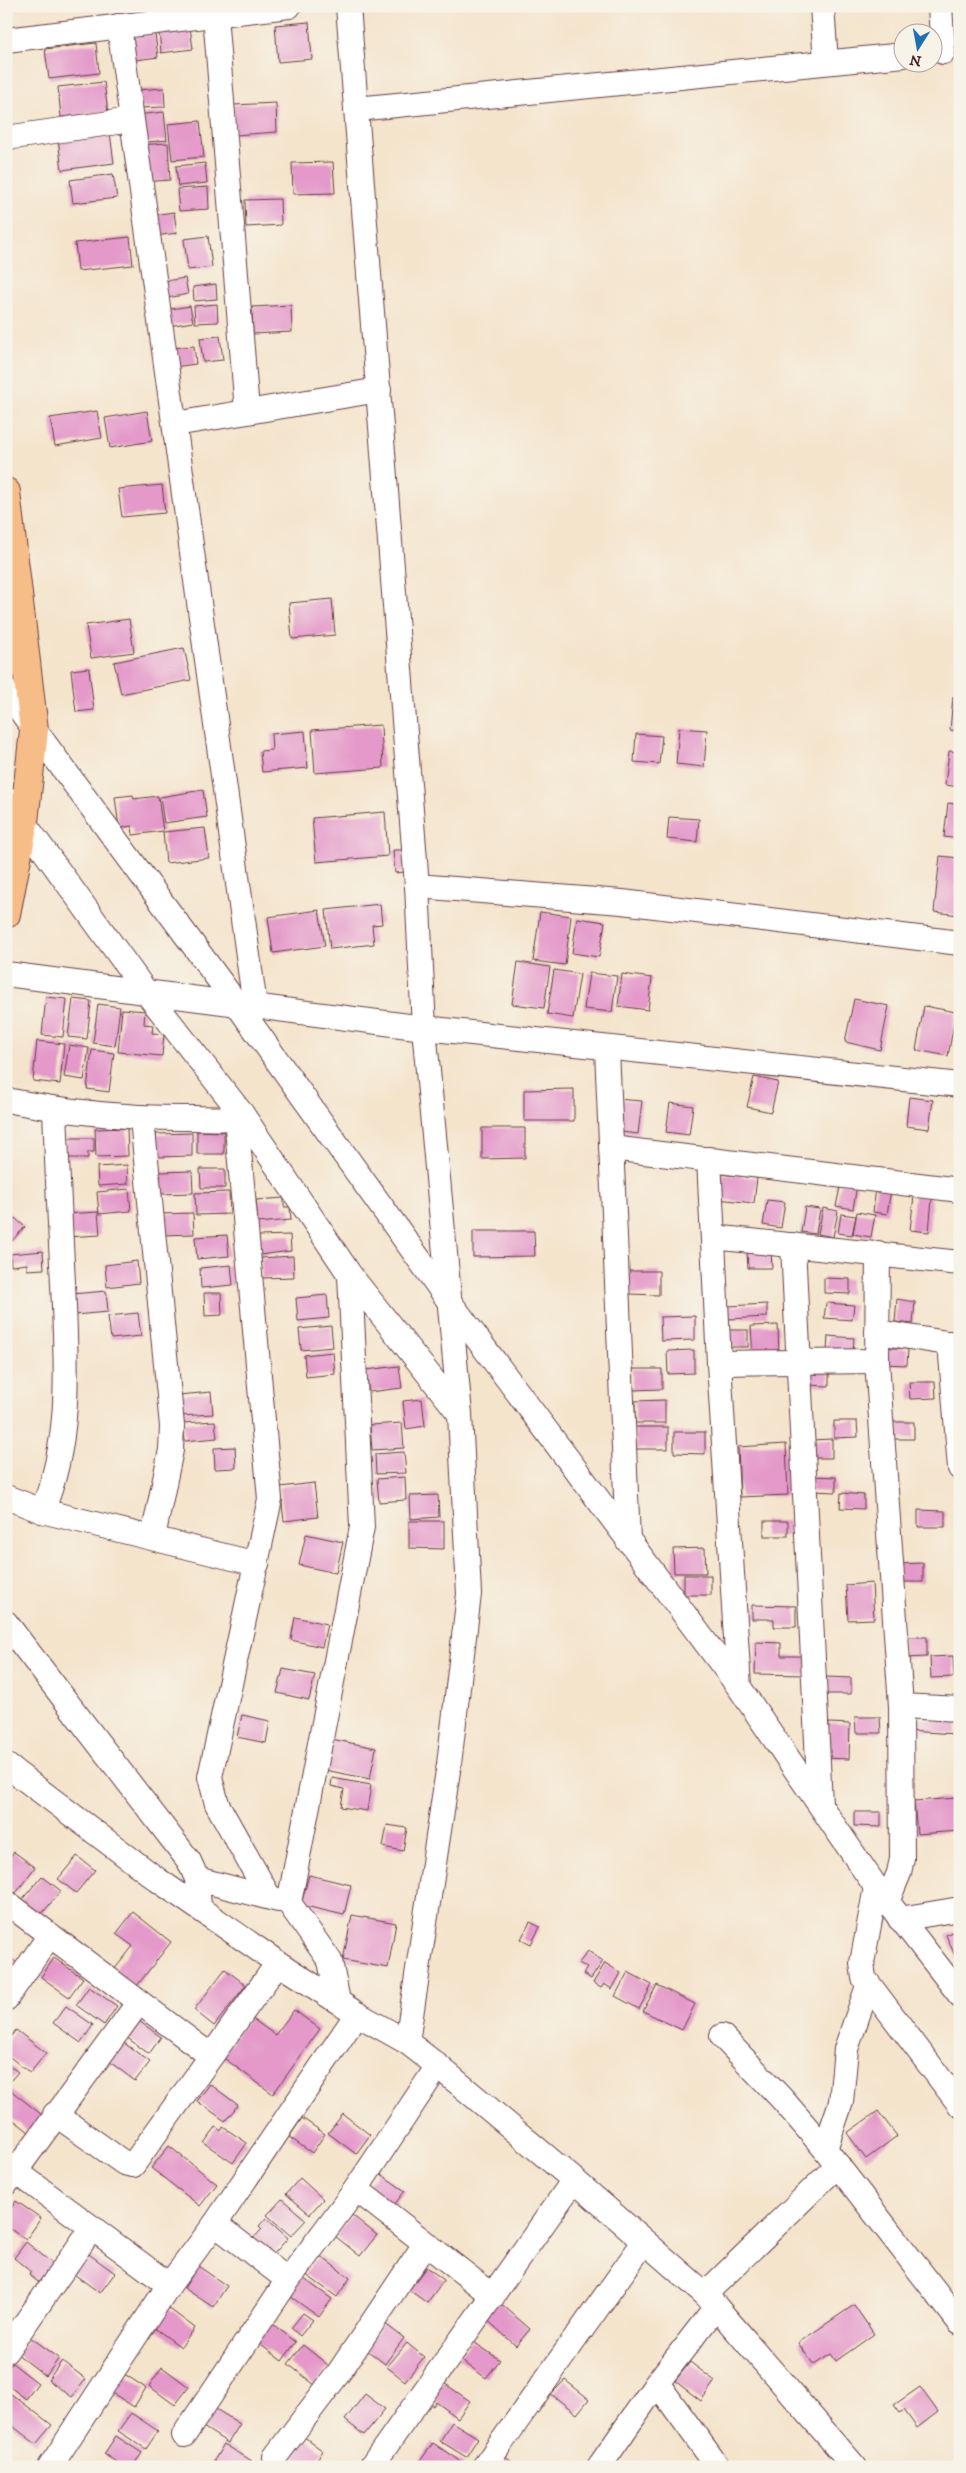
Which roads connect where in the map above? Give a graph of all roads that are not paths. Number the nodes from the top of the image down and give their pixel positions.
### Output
1 (289, 6) edge
2 (348, 6) edge
3 (822, 6) edge
4 (940, 6) edge
5 (215, 15) junction
6 (119, 26) junction
7 (6, 40) edge
8 (945, 51) edge
9 (894, 56) edge
10 (826, 62) junction
11 (356, 109) junction
12 (131, 120) junction
13 (6, 138) edge
14 (379, 390) junction
15 (247, 411) junction
16 (175, 424) junction
17 (6, 492) edge
18 (6, 691) edge
19 (34, 730) junction
20 (6, 798) edge
21 (24, 822) junction
22 (417, 886) junction
23 (6, 914) edge
24 (960, 943) edge
25 (6, 974) edge
26 (146, 992) junction
27 (245, 1005) junction
28 (424, 1028) junction
29 (607, 1048) junction
30 (960, 1085) edge
31 (6, 1100) edge
32 (55, 1109) junction
33 (239, 1115) junction
34 (142, 1119) junction
35 (611, 1148) junction
36 (709, 1159) junction
37 (960, 1190) edge
38 (714, 1236) junction
39 (793, 1245) junction
40 (878, 1254) junction
41 (960, 1263) edge
42 (350, 1275) junction
43 (449, 1302) junction
44 (877, 1332) junction
45 (955, 1344) edge
46 (877, 1361) junction
47 (799, 1363) junction
48 (719, 1364) junction
49 (460, 1414) junction
50 (960, 1468) edge
51 (6, 1498) edge
52 (42, 1511) junction
53 (153, 1537) junction
54 (628, 1541) junction
55 (257, 1564) junction
56 (6, 1623) edge
57 (739, 1687) junction
58 (901, 1706) junction
59 (960, 1709) edge
60 (6, 1765) edge
61 (820, 1804) junction
62 (197, 1879) junction
63 (279, 1900) junction
64 (6, 1902) edge
65 (888, 1903) junction
66 (199, 1907) junction
67 (960, 1909) edge
68 (50, 1935) junction
69 (278, 1963) junction
70 (868, 1986) junction
71 (960, 1995) edge
72 (6, 1998) edge
73 (139, 2002) junction
74 (348, 2007) junction
75 (722, 2036) dead end
76 (407, 2042) junction
77 (211, 2056) junction
78 (438, 2066) junction
79 (960, 2105) edge
80 (56, 2114) junction
81 (832, 2157) junction
82 (10, 2173) edge
83 (574, 2180) junction
84 (356, 2188) junction
85 (214, 2224) junction
86 (92, 2228) junction
87 (644, 2242) junction
88 (425, 2244) junction
89 (288, 2280) junction
90 (169, 2286) junction
91 (493, 2296) junction
92 (710, 2300) junction
93 (960, 2323) edge
94 (6, 2351) edge
95 (657, 2384) junction
96 (184, 2435) dead end
97 (275, 2458) dead end
98 (50, 2467) edge
99 (371, 2467) edge
100 (484, 2467) edge
101 (599, 2467) edge
102 (718, 2467) edge
103 (855, 2467) edge

1 - 5 street
2 - 11 street
3 - 10 street
4 - 8 street
5 - 6 street
5 - 15 street
6 - 7 street
6 - 12 street
9 - 10 street
10 - 11 street
11 - 14 street
12 - 13 street
12 - 16 street
14 - 15 street
14 - 22 street
15 - 16 street
16 - 27 street
17 - 19 main road
18 - 19 street
19 - 21 main road
19 - 27 street
20 - 21 street
21 - 23 main road
21 - 26 street
22 - 24 street
22 - 28 street
25 - 26 street
26 - 27 street
26 - 33 street
27 - 28 street
27 - 43 street
28 - 29 street
28 - 43 street
29 - 30 street
29 - 35 street
31 - 32 street
32 - 34 street
32 - 52 street
33 - 34 street
33 - 42 street
33 - 55 street
34 - 53 street
35 - 36 street
35 - 54 street
36 - 37 street
36 - 38 street
38 - 39 street
38 - 48 street
39 - 40 street
39 - 47 street
40 - 41 street
40 - 44 street
42 - 49 street
42 - 63 street
43 - 49 street
43 - 54 street
44 - 45 street
44 - 46 street
45 - 50 street
46 - 47 street
46 - 58 street
47 - 48 street
47 - 61 street
48 - 57 street
49 - 76 street
51 - 52 street
52 - 53 street
53 - 55 street
54 - 57 street
55 - 63 street
56 - 62 street
57 - 61 street
58 - 59 street
58 - 65 street
60 - 66 street
61 - 65 street
62 - 63 street
62 - 66 street
63 - 74 street
64 - 68 street
65 - 67 street
65 - 70 street
65 - 71 street
66 - 69 street
68 - 72 street
68 - 73 street
69 - 74 street
69 - 77 street
70 - 79 street
70 - 81 street
73 - 77 street
73 - 80 street
74 - 76 street
74 - 85 street
75 - 81 street
76 - 78 street
77 - 80 street
78 - 83 street
78 - 84 street
80 - 82 street
81 - 92 street
81 - 93 street
82 - 86 street
83 - 87 street
83 - 91 street
84 - 88 street
84 - 89 street
85 - 89 street
85 - 90 street
86 - 90 street
86 - 94 street
87 - 92 street
87 - 100 street
88 - 91 street
88 - 97 street
89 - 96 street
90 - 98 street
91 - 99 street
92 - 95 street
92 - 103 street
95 - 101 street
95 - 102 street

